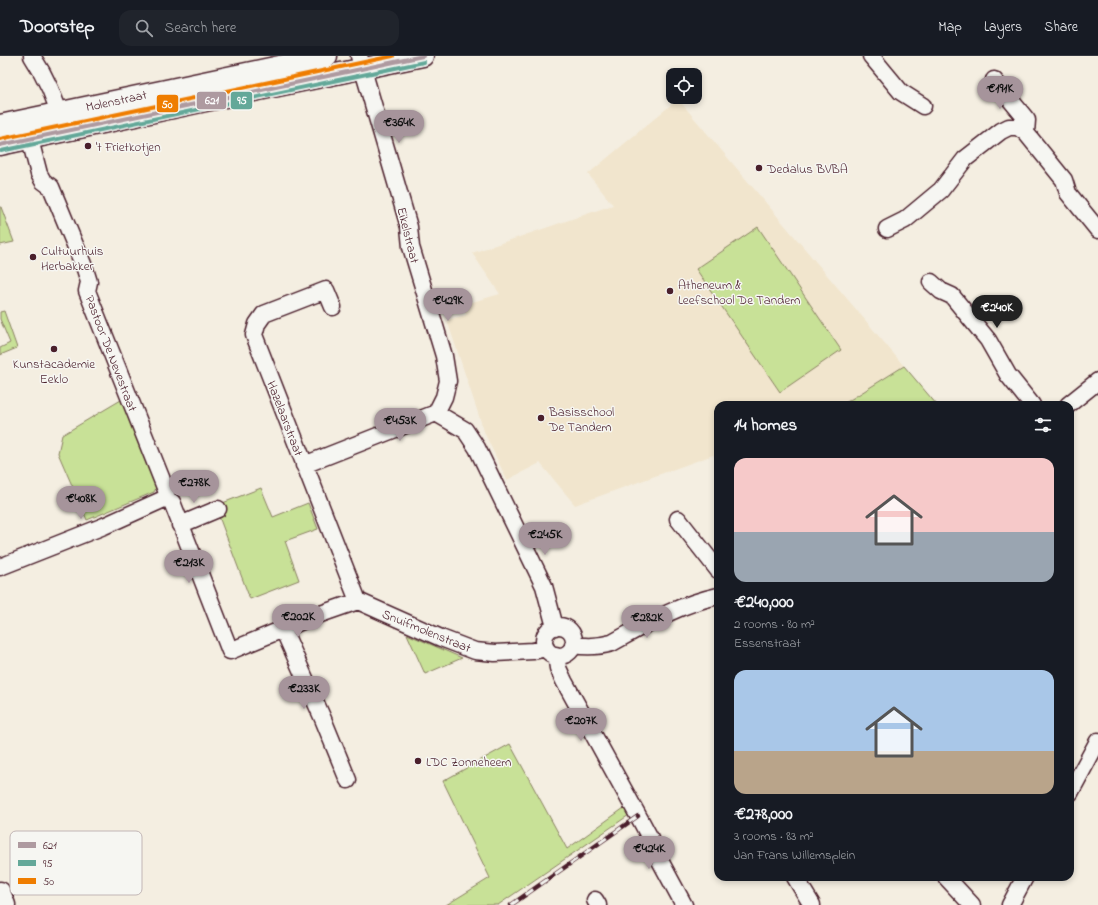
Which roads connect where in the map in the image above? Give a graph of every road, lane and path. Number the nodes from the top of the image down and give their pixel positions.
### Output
1 (32, 56) edge
2 (327, 56) edge
3 (423, 56) edge
4 (871, 56) edge
5 (361, 62) edge
6 (994, 80) dead end
7 (923, 106) dead end
8 (59, 112) junction
9 (25, 119) junction
10 (0, 125) edge
11 (64, 131) junction
12 (1026, 133) junction
13 (28, 139) junction
14 (0, 145) edge
15 (887, 229) dead end
16 (1098, 230) edge
17 (931, 282) dead end
18 (333, 307) dead end
19 (1098, 381) edge
20 (1029, 401) edge
21 (1073, 401) edge
22 (436, 413) junction
23 (304, 465) junction
24 (167, 499) junction
25 (218, 509) dead end
26 (678, 519) dead end
27 (180, 525) junction
28 (714, 565) edge
29 (0, 567) edge
30 (714, 597) edge
31 (358, 602) junction
32 (555, 627) junction
33 (283, 629) junction
34 (573, 645) junction
35 (551, 652) junction
36 (1098, 741) edge
37 (348, 780) dead end
38 (1074, 786) edge
39 (797, 881) edge
40 (950, 881) edge
41 (1023, 881) edge
42 (0, 892) edge
43 (5, 905) edge
44 (684, 905) edge
45 (812, 905) edge
46 (972, 905) edge
47 (1010, 905) edge

1 - 8 street
2 - 8 main road, Molenstraat
3 - 5 main road, Molenstraat
4 - 7 street
5 - 11 main road, Molenstraat
5 - 22 street, Eikelstraat
6 - 12 street
8 - 9 main road, Molenstraat
8 - 11 street
9 - 10 main road, Molenstraat
9 - 13 street, Pastoor De Nevestraat
11 - 13 main road, Molenstraat
12 - 15 street
12 - 16 street
13 - 14 main road, Molenstraat
13 - 24 street, Pastoor De Nevestraat
17 - 20 street
18 - 23 street, Hazelaarstraat
19 - 21 street
22 - 23 street
22 - 32 street
23 - 31 street, Hazelaarstraat
24 - 27 street, Pastoor De Nevestraat
24 - 29 street
25 - 27 street
26 - 28 street
27 - 33 street, Pastoor De Nevestraat
30 - 34 street
31 - 33 street
31 - 35 street, Snuifmolenstraat
32 - 34 street
32 - 35 street
33 - 37 street
34 - 35 street
35 - 44 street
36 - 38 street
39 - 45 street
40 - 46 street
41 - 47 street
42 - 43 main road

